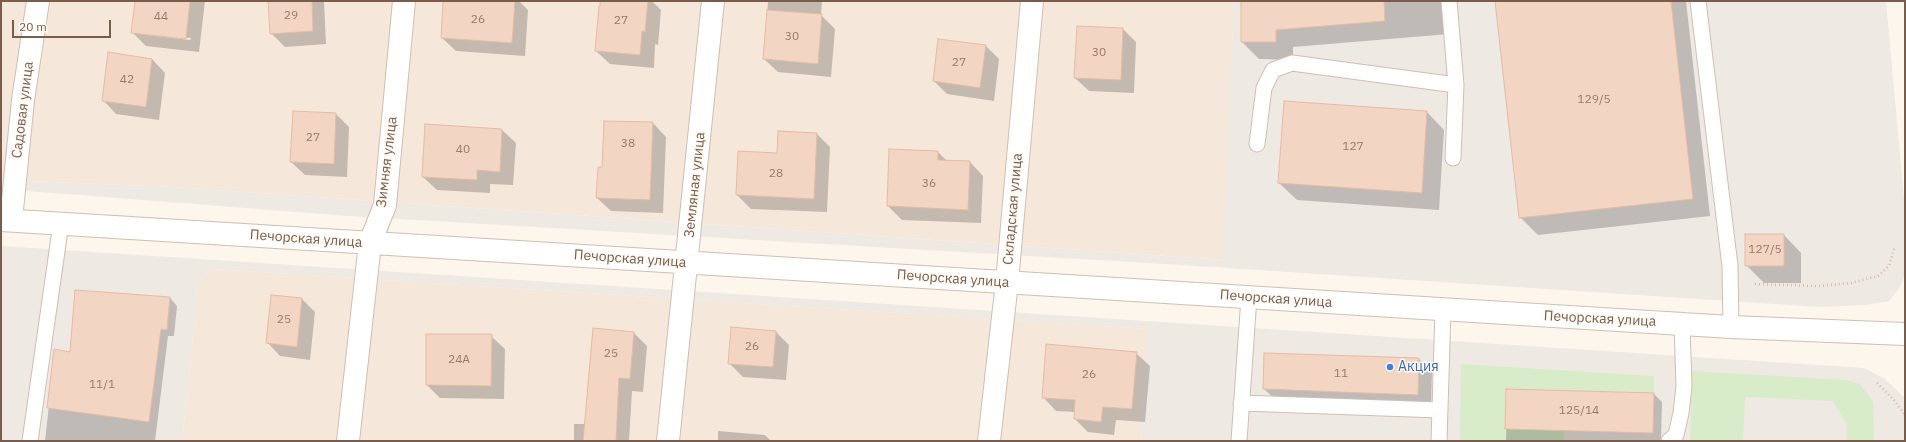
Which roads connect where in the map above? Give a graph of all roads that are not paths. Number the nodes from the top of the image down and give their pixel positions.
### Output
1 (38, 1) edge
2 (404, 1) edge
3 (714, 1) edge
4 (1032, 1) edge
5 (1449, 1) edge
6 (1698, 1) edge
7 (1456, 85) junction
8 (1257, 144) dead end
9 (1453, 158) dead end
10 (6, 220) edge
11 (61, 223) junction
12 (370, 242) junction
13 (687, 262) junction
14 (1007, 282) junction
15 (1250, 297) junction
16 (1443, 310) junction
17 (1682, 324) junction
18 (1731, 327) junction
19 (1905, 334) edge
20 (1240, 403) junction
21 (1440, 410) junction
22 (30, 441) edge
23 (348, 441) edge
24 (668, 441) edge
25 (989, 441) edge
26 (1239, 441) edge
27 (1439, 441) edge
28 (1669, 441) edge

1 - 10 street, Садовая улица
2 - 12 street, Зимняя улица
3 - 13 street, Земляная улица
4 - 14 street, Складская улица
5 - 7 lane
6 - 18 lane
7 - 8 lane
7 - 9 lane
10 - 11 street, Печорская улица
11 - 12 street, Печорская улица
11 - 22 lane
12 - 13 street, Печорская улица
12 - 23 street, Зимняя улица
13 - 14 street, Печорская улица
13 - 24 street, Земляная улица
14 - 15 street, Печорская улица
14 - 25 street, Складская улица
15 - 16 street, Печорская улица
15 - 20 lane
16 - 17 street, Печорская улица
16 - 21 lane
17 - 18 street, Печорская улица
17 - 28 lane
18 - 19 street, Печорская улица
20 - 21 lane
20 - 26 lane
21 - 27 lane

